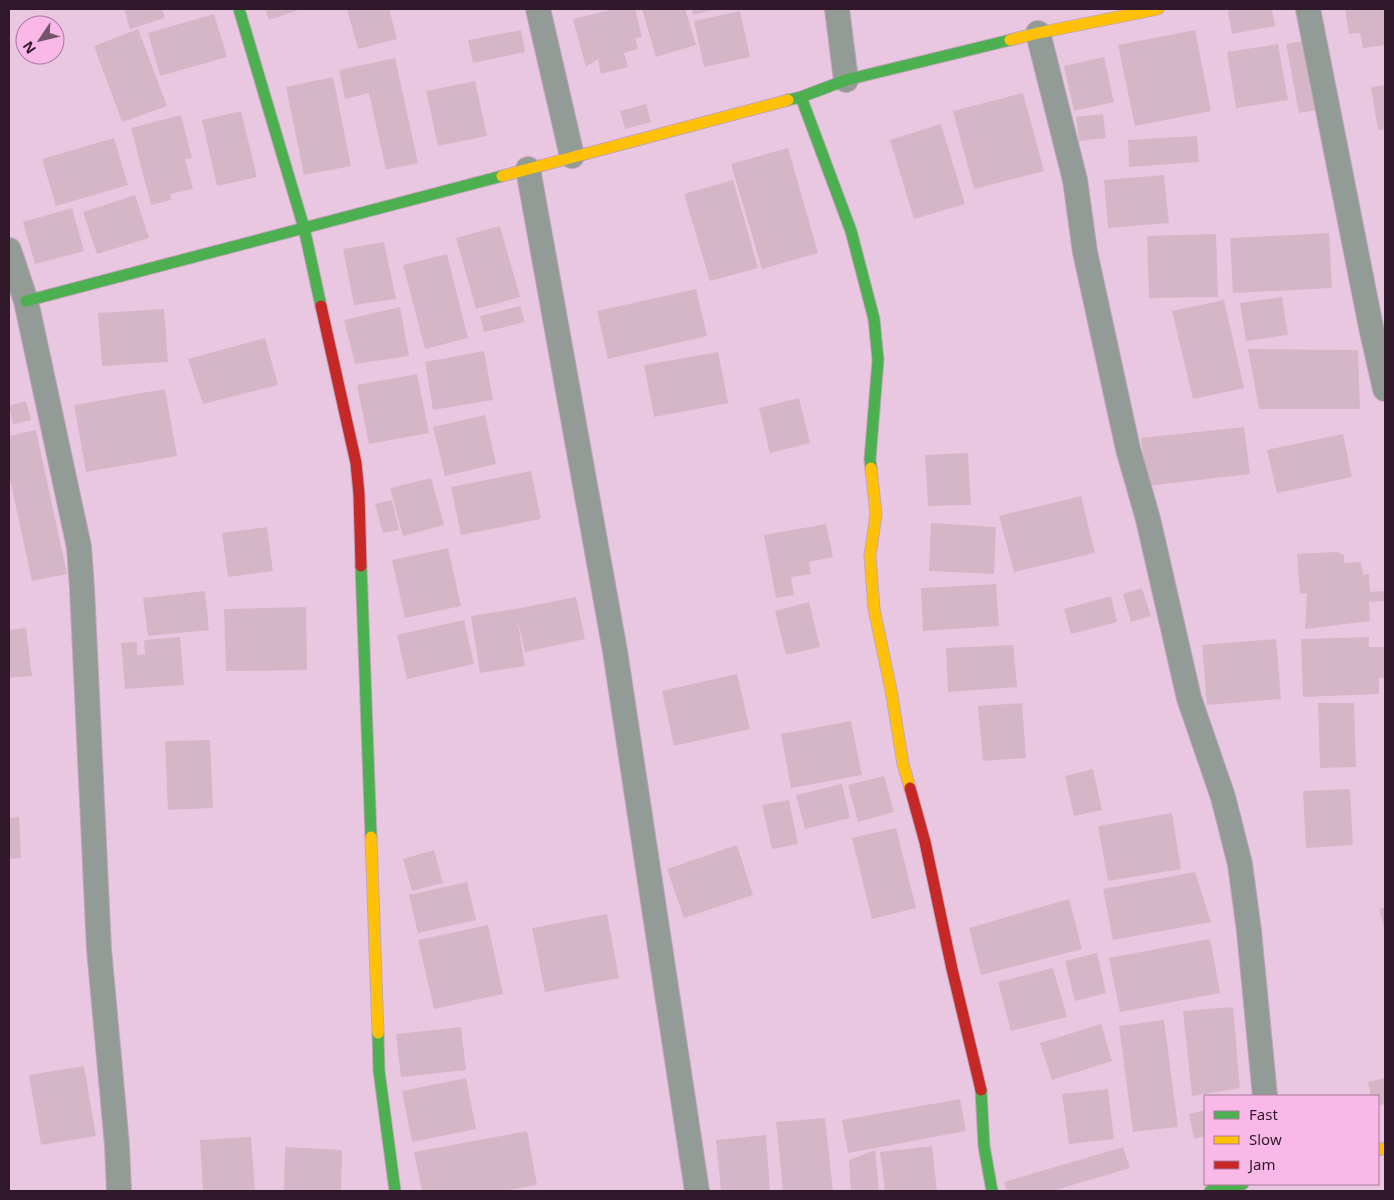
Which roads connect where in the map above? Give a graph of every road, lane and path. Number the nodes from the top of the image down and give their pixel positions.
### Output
1 (239, 9) edge
2 (538, 9) edge
3 (837, 9) edge
4 (1158, 9) edge
5 (1308, 9) edge
6 (1145, 10) edge
7 (1038, 33) junction
8 (846, 80) junction
9 (801, 97) junction
10 (572, 156) junction
11 (528, 169) junction
12 (304, 228) junction
13 (9, 250) edge
14 (26, 301) junction
15 (1385, 389) edge
16 (1265, 1095) edge
17 (1238, 1185) edge
18 (119, 1191) edge
19 (395, 1191) edge
20 (697, 1191) edge
21 (992, 1191) edge
22 (1210, 1191) edge

1 - 12 street
2 - 10 street
3 - 8 street
4 - 6 street
5 - 15 street
6 - 7 street
7 - 8 street
7 - 16 street
8 - 9 street
9 - 10 street
9 - 21 street
10 - 11 street
11 - 12 street
11 - 20 street
12 - 14 street
12 - 19 street
13 - 14 street
14 - 18 street
17 - 22 street

